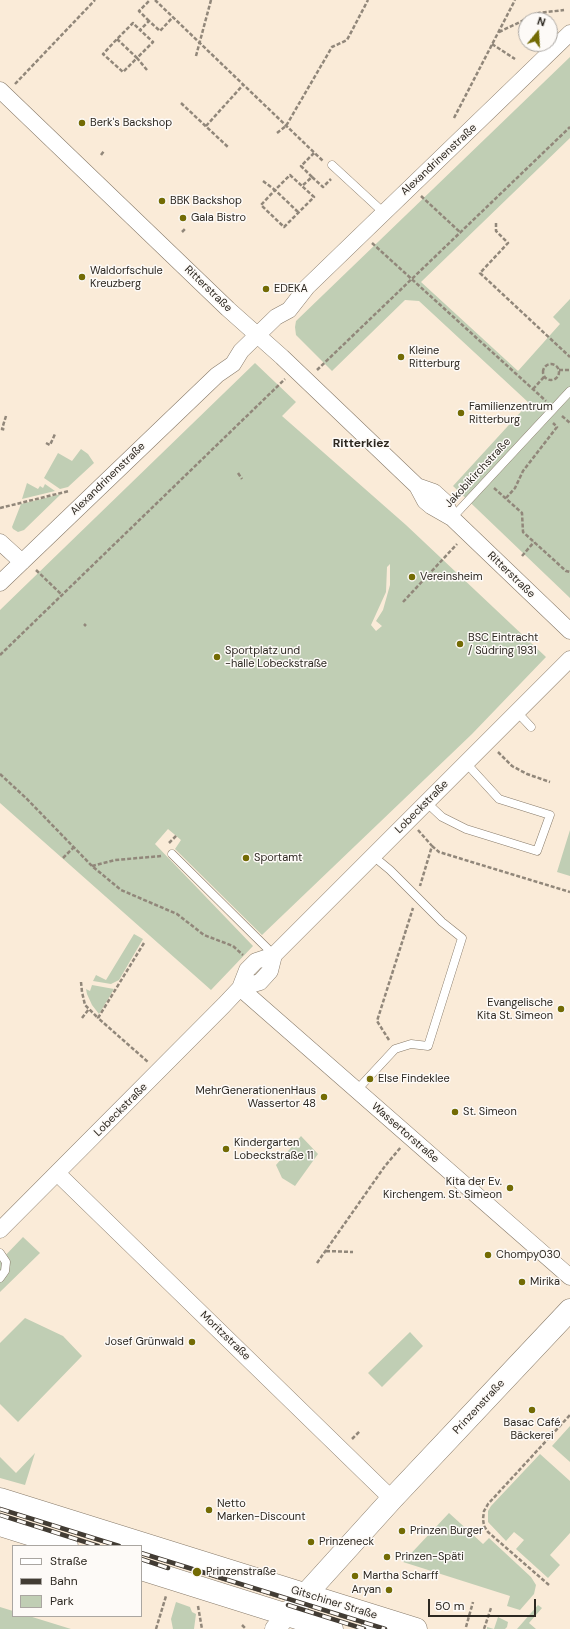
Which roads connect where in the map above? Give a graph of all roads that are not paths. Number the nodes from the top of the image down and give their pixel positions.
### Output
1 (570, 33) edge
2 (3, 92) edge
3 (328, 164) road end
4 (384, 212) junction
5 (258, 335) junction
6 (570, 391) edge
7 (452, 518) junction
8 (0, 542) edge
9 (22, 562) junction
10 (0, 583) edge
11 (570, 631) edge
12 (570, 659) edge
13 (517, 712) junction
14 (531, 727) dead end
15 (466, 763) junction
16 (426, 802) junction
17 (172, 854) road end
18 (373, 856) junction
19 (274, 955) junction
20 (240, 988) junction
21 (356, 1091) junction
22 (58, 1173) junction
23 (0, 1230) edge
24 (0, 1253) edge
25 (570, 1277) edge
26 (0, 1278) edge
27 (570, 1310) edge
28 (0, 1499) edge
29 (392, 1499) junction
30 (0, 1525) edge
31 (64, 1545) edge
32 (142, 1569) edge
33 (306, 1594) junction
34 (281, 1622) edge
35 (332, 1629) edge
36 (364, 1629) edge
37 (379, 1629) edge
38 (416, 1629) edge

1 - 4 street, Alexandrinenstraße
2 - 5 street, Ritterstraße
3 - 4 lane
4 - 5 street, Alexandrinenstraße
5 - 7 street, Ritterstraße
5 - 9 street, Alexandrinenstraße
6 - 7 lane, Jakobikirchstraße
7 - 11 street, Ritterstraße
8 - 9 street
9 - 10 street, Alexandrinenstraße
12 - 13 street, Lobeckstraße
13 - 14 lane
13 - 15 street, Lobeckstraße
15 - 16 street, Lobeckstraße
15 - 16 lane
16 - 18 street, Lobeckstraße
17 - 19 lane
18 - 19 street, Lobeckstraße
18 - 21 lane
19 - 20 street, Lobeckstraße
20 - 21 street, Wassertorstraße
20 - 22 street, Lobeckstraße
21 - 25 street, Wassertorstraße
22 - 23 street, Lobeckstraße
22 - 29 street, Moritzstraße
24 - 26 lane
27 - 29 main road, Prinzenstraße
28 - 33 main road, Gitschiner Straße
29 - 33 main road, Prinzenstraße
30 - 31 main road
32 - 34 main road
33 - 34 main road, Prinzenstraße
33 - 38 main road, Gitschiner Straße
34 - 35 main road
36 - 37 lane

